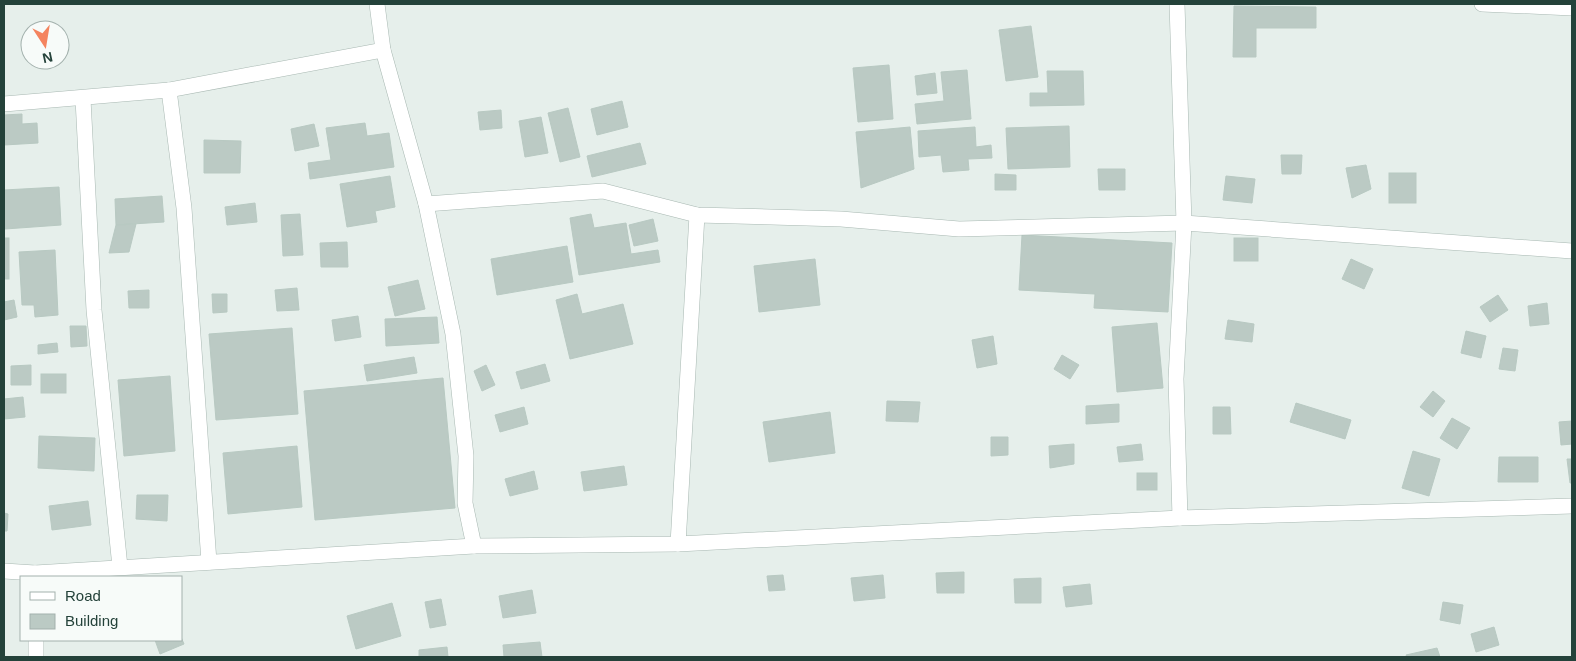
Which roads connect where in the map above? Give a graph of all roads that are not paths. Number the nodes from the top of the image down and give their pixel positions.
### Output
1 (377, 4) edge
2 (1177, 4) edge
3 (1482, 4) edge
4 (1572, 8) edge
5 (383, 50) junction
6 (169, 90) junction
7 (84, 99) junction
8 (4, 104) edge
9 (426, 204) junction
10 (697, 215) junction
11 (1184, 223) junction
12 (1572, 251) edge
13 (1572, 506) edge
14 (1180, 518) junction
15 (678, 544) junction
16 (474, 546) junction
17 (209, 562) junction
18 (120, 567) junction
19 (4, 572) edge
20 (35, 575) edge
21 (36, 641) edge
22 (36, 657) edge

1 - 5 street
2 - 11 street
3 - 4 street
5 - 6 street
5 - 9 street
6 - 7 street
6 - 17 street
7 - 8 street
7 - 18 street
9 - 10 street
9 - 16 street
10 - 11 street
10 - 15 street
11 - 12 street
11 - 14 street
13 - 14 street
14 - 15 street
15 - 16 street
16 - 17 street
17 - 18 street
18 - 20 street
19 - 20 street
21 - 22 street

